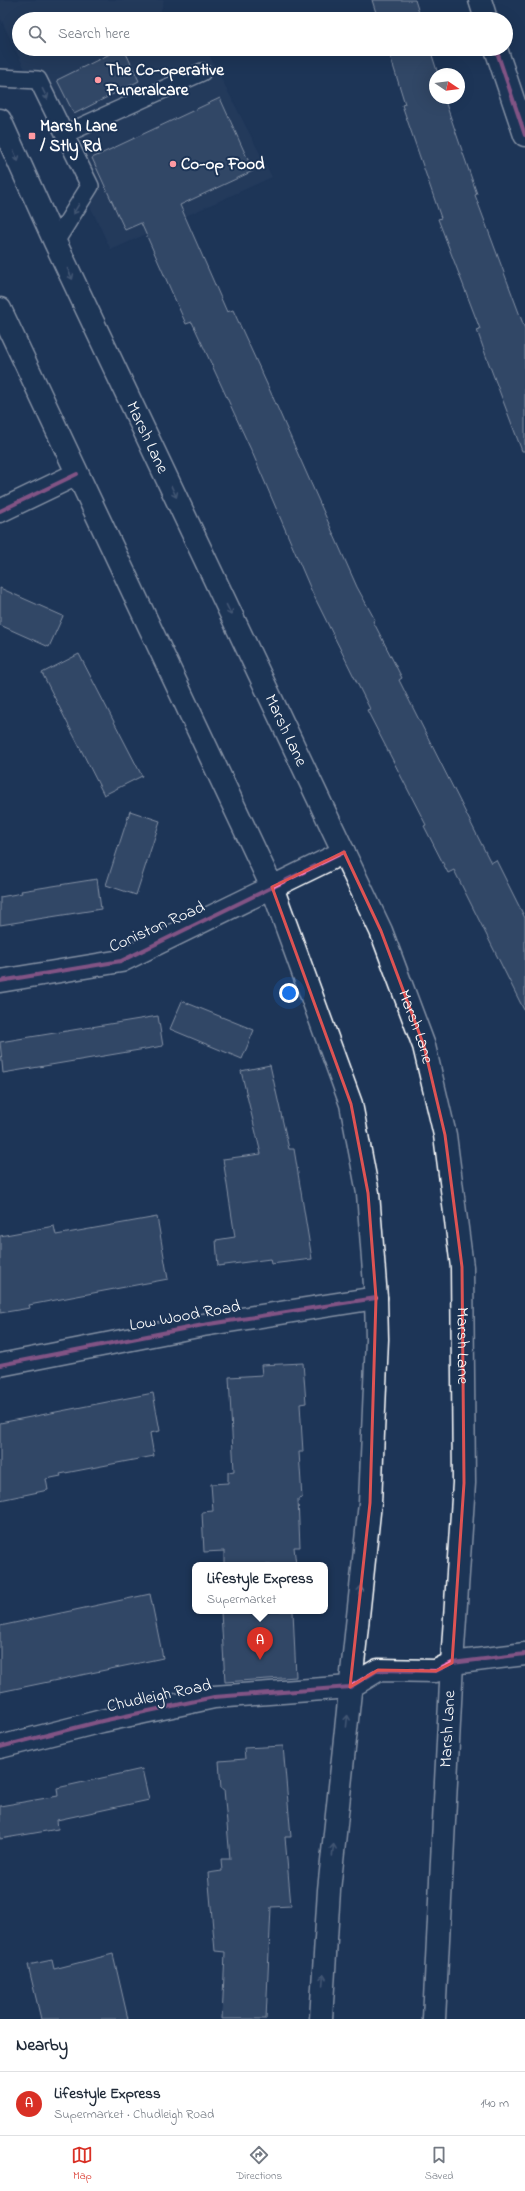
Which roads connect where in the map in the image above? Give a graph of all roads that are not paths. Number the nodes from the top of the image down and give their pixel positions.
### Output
1 (480, 0) edge
2 (484, 12) edge
3 (498, 56) edge
4 (202, 72) dead end
5 (0, 78) edge
6 (0, 120) edge
7 (65, 134) junction
8 (525, 136) edge
9 (55, 242) junction
10 (0, 309) edge
11 (78, 474) junction
12 (0, 511) edge
13 (344, 852) junction
14 (272, 887) junction
15 (0, 981) edge
16 (376, 1298) junction
17 (0, 1365) edge
18 (525, 1654) edge
19 (452, 1663) junction
20 (350, 1688) junction
21 (0, 1747) edge
22 (321, 2019) edge
23 (434, 2019) edge

1 - 2 main road
3 - 8 main road
4 - 7 lane
5 -> 7 lane
6 -> 9 main road, Marsh Lane
7 -> 9 lane
9 -> 13 main road, Marsh Lane
10 - 11 main road
11 - 12 main road
11 - 14 main road
13 - 14 main road, Coniston Road
13 - 19 main road, Marsh Lane
14 - 15 main road, Coniston Road
14 - 16 main road
16 - 17 main road, Low Wood Road
20 -> 16 main road
18 - 19 main road
19 - 20 main road
19 - 23 main road, Marsh Lane
20 - 21 main road, Chudleigh Road
22 -> 20 main road

